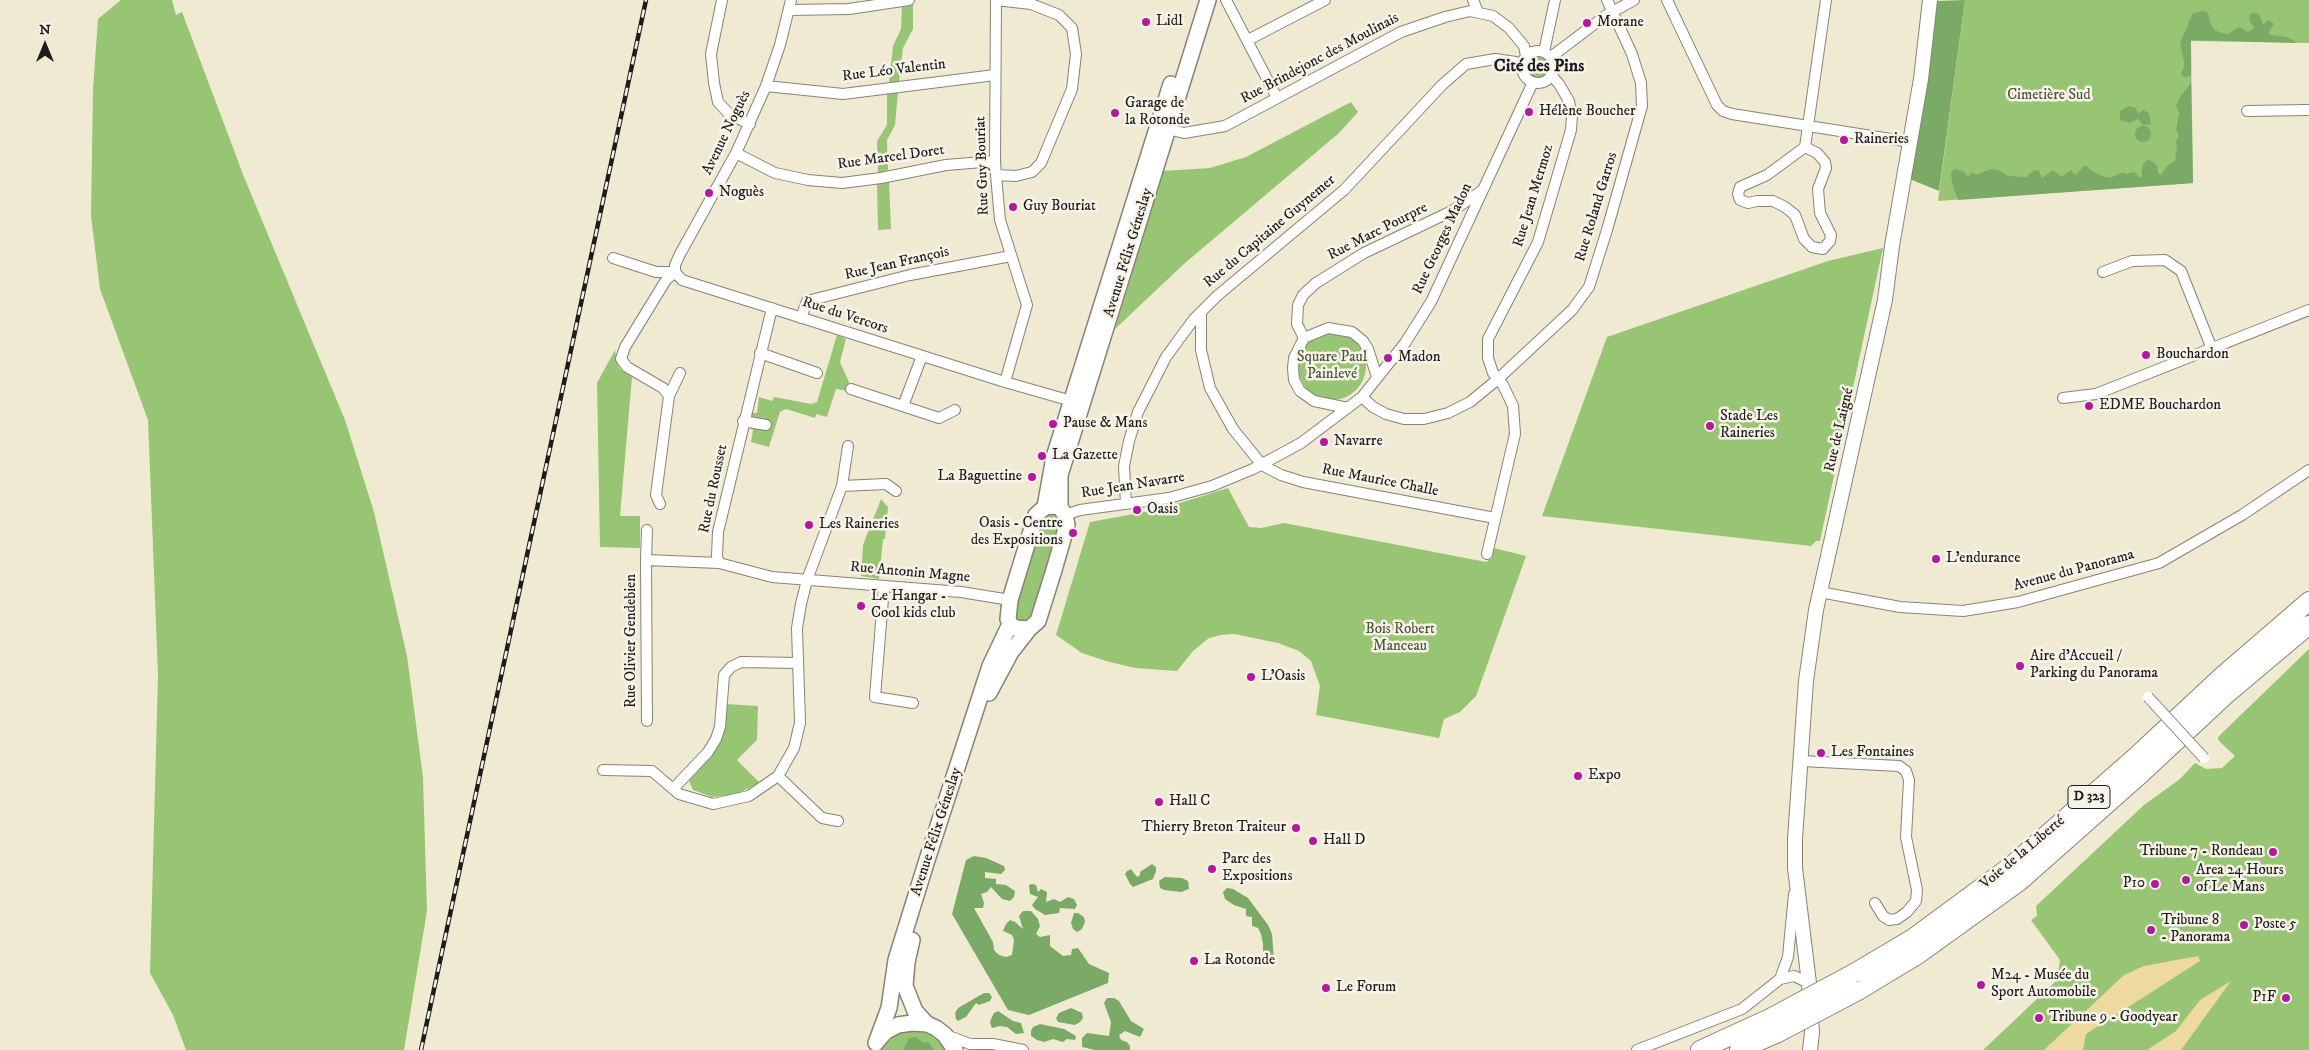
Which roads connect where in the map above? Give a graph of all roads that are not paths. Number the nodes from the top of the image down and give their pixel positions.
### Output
1 (722, 0) edge
2 (909, 0) edge
3 (996, 0) edge
4 (1197, 0) edge
5 (1208, 0) edge
6 (1226, 0) edge
7 (1325, 0) edge
8 (1473, 0) edge
9 (1555, 0) edge
10 (1607, 0) edge
11 (1634, 0) edge
12 (1667, 0) edge
13 (1826, 0) edge
14 (1930, 0) edge
15 (790, 5) edge
16 (1612, 11) junction
17 (1478, 12) junction
18 (1248, 40) junction
19 (1548, 54) junction
20 (1526, 56) junction
21 (1522, 67) junction
22 (996, 74) junction
23 (1552, 76) junction
24 (1532, 82) junction
25 (766, 86) junction
26 (1277, 98) junction
27 (2309, 110) edge
28 (2248, 111) dead end
29 (750, 124) junction
30 (1808, 126) junction
31 (1163, 128) junction
32 (1910, 142) junction
33 (1805, 147) junction
34 (736, 152) junction
35 (995, 161) junction
36 (996, 175) junction
37 (1483, 190) junction
38 (1011, 256) junction
39 (613, 258) dead end
40 (675, 272) junction
41 (2103, 272) dead end
42 (772, 308) junction
43 (2309, 310) edge
44 (1202, 312) junction
45 (801, 318) junction
46 (1304, 338) junction
47 (2212, 349) junction
48 (760, 353) junction
49 (922, 356) junction
50 (680, 373) dead end
51 (817, 373) dead end
52 (1377, 377) junction
53 (1498, 379) junction
54 (1005, 382) junction
55 (851, 389) dead end
56 (669, 396) junction
57 (1362, 397) junction
58 (2063, 398) dead end
59 (1076, 403) junction
60 (903, 406) junction
61 (1348, 408) junction
62 (955, 410) dead end
63 (743, 420) junction
64 (766, 425) dead end
65 (848, 446) dead end
66 (1262, 465) junction
67 (2309, 470) edge
68 (842, 486) junction
69 (896, 491) dead end
70 (660, 504) dead end
71 (1126, 504) junction
72 (1056, 510) junction
73 (1495, 518) junction
74 (648, 530) dead end
75 (1487, 554) dead end
76 (646, 560) junction
77 (719, 563) junction
78 (807, 580) junction
79 (884, 586) junction
80 (1820, 592) junction
81 (1010, 600) junction
82 (2309, 601) edge
83 (1010, 624) junction
84 (2309, 624) edge
85 (1029, 629) junction
86 (798, 663) junction
87 (2148, 697) dead end
88 (912, 703) dead end
89 (647, 721) dead end
90 (2204, 758) dead end
91 (1802, 761) junction
92 (602, 770) dead end
93 (778, 776) junction
94 (673, 790) junction
95 (838, 821) dead end
96 (1796, 868) junction
97 (1875, 903) dead end
98 (1780, 979) junction
99 (1809, 983) junction
100 (927, 1024) junction
101 (1774, 1026) junction
102 (945, 1034) junction
103 (1000, 1045) junction
104 (874, 1047) edge
105 (955, 1050) edge
106 (982, 1050) edge
107 (1024, 1050) edge
108 (1638, 1050) edge
109 (1700, 1050) edge
110 (1739, 1050) edge
111 (1810, 1050) edge

1 - 29 street
2 - 15 street
3 - 22 street, Rue Guy Bouriat
3 - 36 street
4 - 31 main road, Avenue Félix Géneslay
5 - 31 main road, Avenue Félix Géneslay
6 - 18 street
7 - 18 street
8 - 17 street
9 - 19 street
10 - 16 street, Rue Roland Garros
11 - 16 street
12 - 30 street
13 - 30 street
14 - 32 street, Rue de Laigné
15 - 25 street, Avenue Noguès
16 - 19 street
16 - 53 street, Rue Roland Garros
17 - 20 street
17 - 26 street, Rue Brindejonc des Moulinais
18 - 26 street
19 - 20 street
19 - 23 street
20 - 21 street
21 - 24 street
21 - 44 street, Rue du Capitaine Guynemer
22 - 25 street, Rue Léo Valentin
22 - 35 street, Rue Guy Bouriat
23 - 24 street
23 - 53 street, Rue Jean Mermoz
24 - 37 street, Rue Georges Madon
25 - 29 street, Avenue Noguès
26 - 31 street, Rue Brindejonc des Moulinais
27 - 28 street
29 - 34 street, Avenue Noguès
30 - 32 street
30 - 33 street
31 - 59 main road, Avenue Félix Géneslay
32 - 80 street, Rue de Laigné
33 - 33 street
34 - 35 street, Rue Marcel Doret
34 - 40 street, Avenue Noguès
35 - 36 street, Rue Guy Bouriat
36 - 38 street, Rue Guy Bouriat
37 - 46 street, Rue Marc Pourpre
37 - 52 street, Rue Georges Madon
38 - 45 street, Rue Jean François
38 - 54 street, Rue Guy Bouriat
39 - 40 street, Rue du Vercors
40 - 42 street, Rue du Vercors
40 - 56 street
41 - 47 street
42 - 45 street, Rue du Vercors
42 - 48 street, Rue du Rousset
43 - 47 street
44 - 66 street
44 - 71 street, Rue du Capitaine Guynemer
45 - 49 street, Rue du Vercors
46 - 52 street
46 - 61 street
47 - 58 street
48 - 51 street
48 - 63 street, Rue du Rousset
49 - 54 street, Rue du Vercors
49 - 60 street
50 - 56 street
52 - 57 street, Rue Georges Madon
53 - 57 street, Rue Roland Garros
53 - 73 street, Rue Jean Mermoz
54 - 59 street, Rue du Vercors
55 - 60 street
56 - 70 street
57 - 61 street, Rue Jean Navarre
59 - 72 main road, Avenue Félix Géneslay
60 - 62 street
61 - 66 street, Rue Jean Navarre
63 - 64 street
63 - 77 street, Rue du Rousset
65 - 68 street
66 - 71 street, Rue Jean Navarre
66 - 73 street, Rue Maurice Challe
67 - 80 street, Avenue du Panorama
68 - 69 street
68 - 78 street
71 - 72 street, Rue Jean Navarre
72 - 81 main road
72 - 85 main road, Avenue Félix Géneslay
73 - 75 street, Rue Jean Mermoz
74 - 76 street, Rue Olivier Gendebien
76 - 77 street, Rue Olivier Gendebien
76 - 89 street, Rue Olivier Gendebien
77 - 78 street, Rue Olivier Gendebien
78 - 79 street, Rue Antonin Magne
78 - 86 street
79 - 81 street, Rue Antonin Magne
79 - 88 street
80 - 91 street, Rue de Laigné
81 - 83 main road
82 - 101 highway, Voie de la Liberté / D 323, bridge
83 - 85 main road
83 - 104 main road, Avenue Félix Géneslay
84 - 101 highway, Voie de la Liberté / D 323, bridge
85 - 100 main road, Avenue Félix Géneslay
86 - 93 street
86 - 94 street
87 - 90 street, bridge
91 - 96 street, Rue de Laigné
91 - 97 street
92 - 94 street
93 - 94 street
93 - 95 street
96 - 98 street
96 - 99 street, Rue de Laigné
98 - 99 street
98 - 108 street
99 - 111 street, Rue de Laigné
100 - 102 main road
100 - 104 main road
101 - 109 highway, Voie de la Liberté / D 323
101 - 110 highway, Voie de la Liberté / D 323
102 - 103 street
102 - 105 main road
103 - 106 street
103 - 107 street

